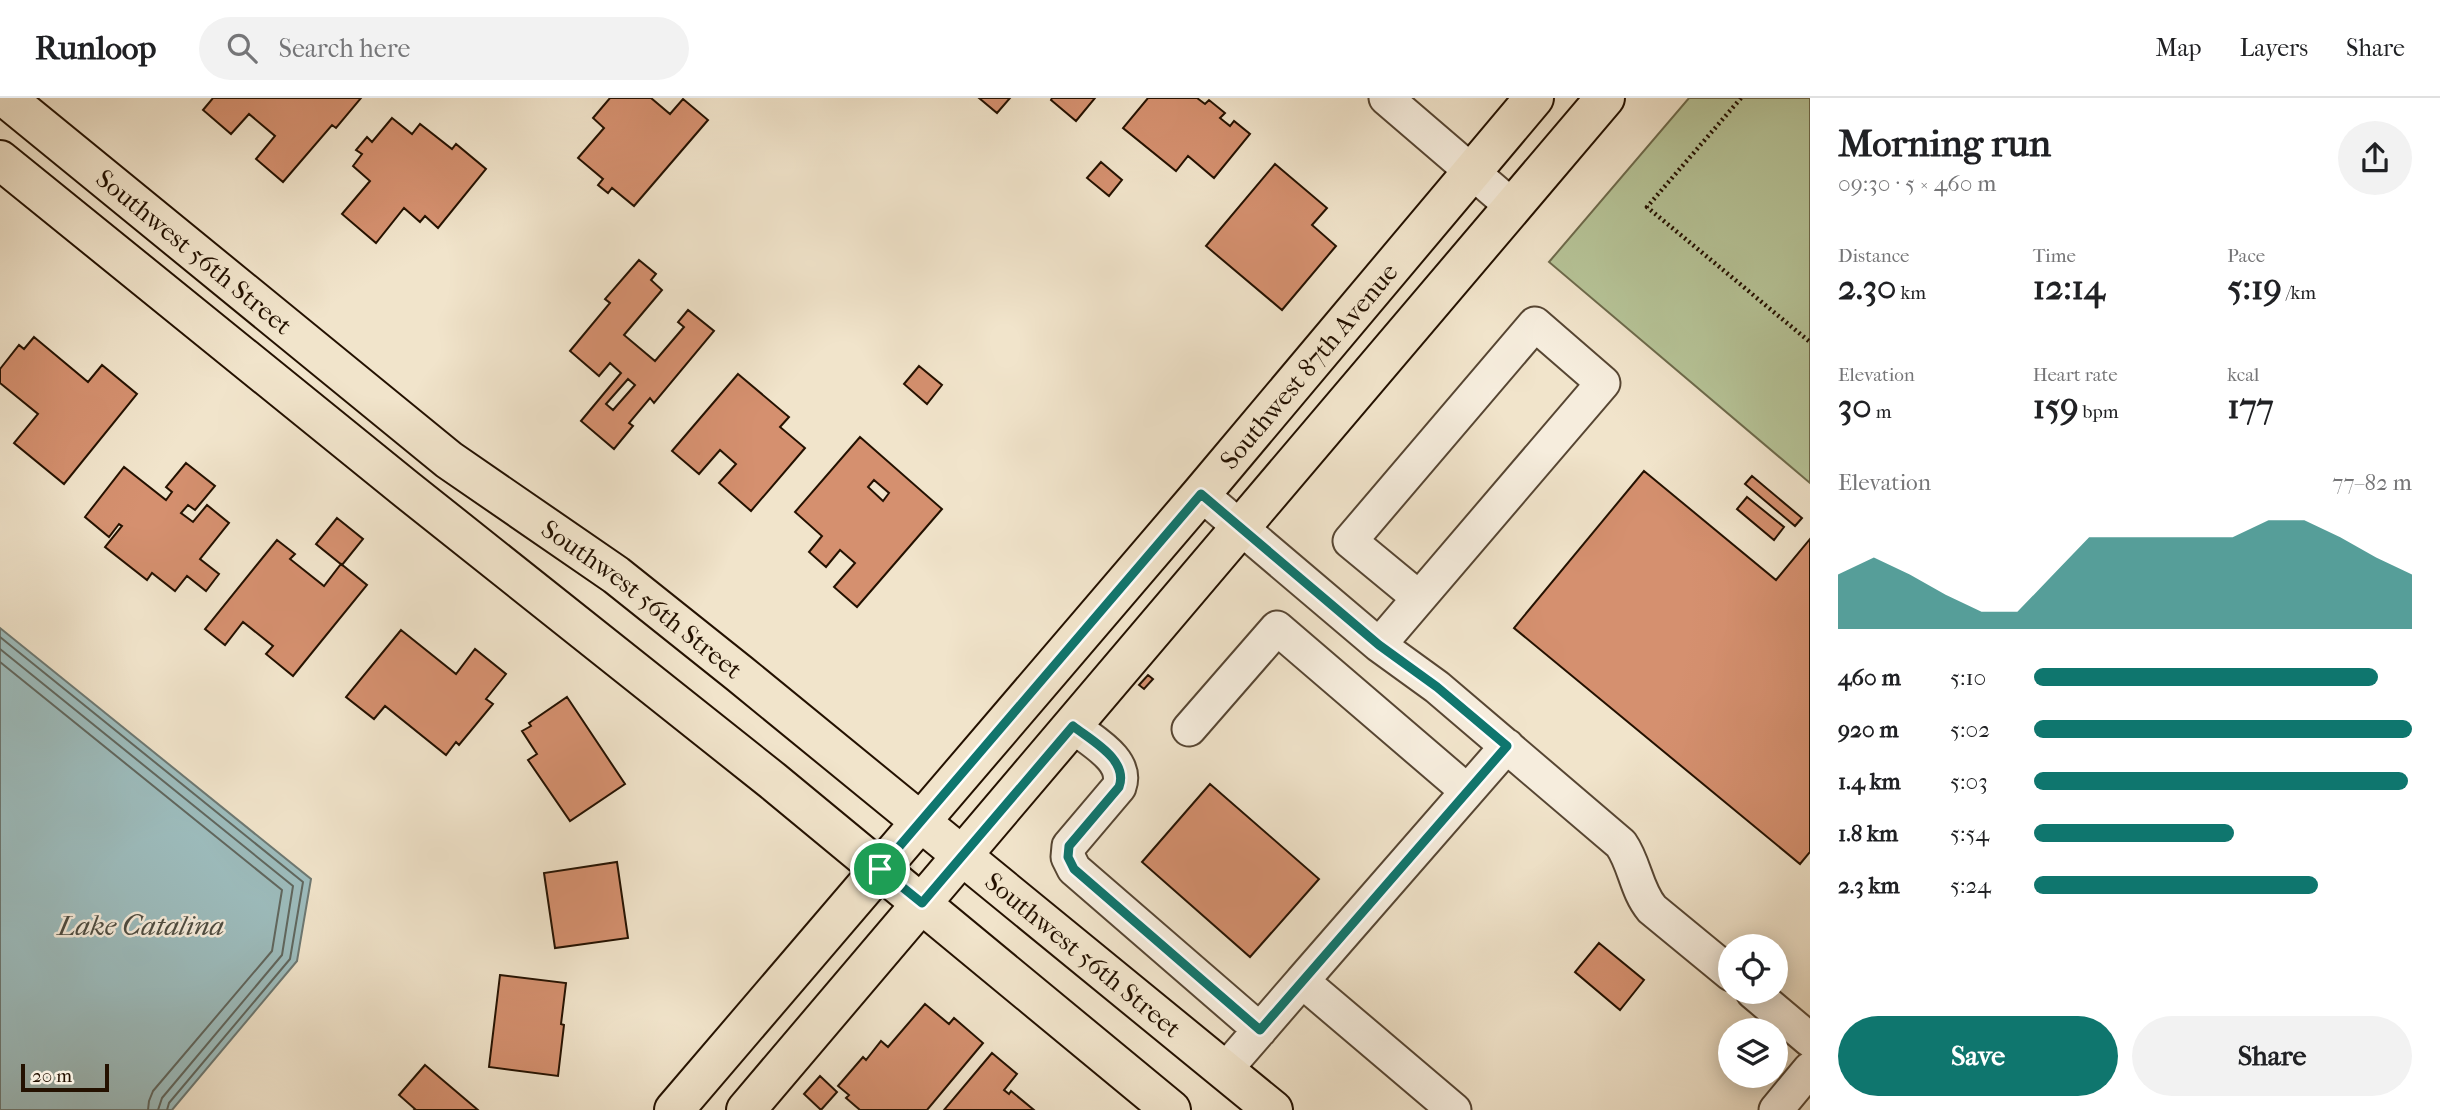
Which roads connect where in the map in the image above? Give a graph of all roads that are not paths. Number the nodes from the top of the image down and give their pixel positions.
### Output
1 (6, 98) edge
2 (1385, 98) edge
3 (1534, 98) edge
4 (1605, 98) edge
5 (0, 160) edge
6 (1472, 171) junction
7 (108, 181) junction
8 (1513, 207) junction
9 (76, 222) junction
10 (1201, 494) junction
11 (1241, 528) junction
12 (1419, 598) junction
13 (1379, 645) junction
14 (1073, 726) junction
15 (1189, 729) dead end
16 (1507, 746) junction
17 (1467, 791) junction
18 (920, 821) junction
19 (961, 855) junction
20 (880, 869) junction
21 (922, 903) junction
22 (1718, 963) edge
23 (1302, 981) junction
24 (1767, 1004) edge
25 (1260, 1030) junction
26 (1810, 1040) edge
27 (1810, 1069) edge
28 (1225, 1070) junction
29 (674, 1110) edge
30 (746, 1110) edge
31 (1171, 1110) edge
32 (1273, 1110) edge
33 (1454, 1110) edge
34 (1776, 1110) edge

1 - 7 main road, Southwest 56th Street
2 - 6 street
3 - 6 main road, Southwest 87th Avenue
4 - 8 main road, Southwest 87th Avenue
5 - 9 main road, Southwest 56th Street
6 - 8 street
6 - 10 main road, Southwest 87th Avenue
7 - 9 main road
7 - 18 main road, Southwest 56th Street
8 - 11 main road, Southwest 87th Avenue
9 - 20 main road, Southwest 56th Street
10 - 11 street
10 - 18 main road, Southwest 87th Avenue
11 - 13 street
11 - 14 main road, Southwest 87th Avenue
12 - 12 street
12 - 13 street
13 - 16 street
14 - 19 main road, Southwest 87th Avenue
14 - 25 street
15 - 17 street
16 - 17 street
16 - 22 street
17 - 23 street
18 - 19 main road, Southwest 56th Street
18 - 20 main road, Southwest 87th Avenue
19 - 21 main road, Southwest 87th Avenue
19 - 28 main road, Southwest 56th Street
20 - 21 main road, Southwest 56th Street
20 - 29 main road, Southwest 87th Avenue
21 - 30 main road, Southwest 87th Avenue
21 - 31 main road, Southwest 56th Street
23 - 25 street
23 - 33 street
24 - 26 street
25 - 28 street
27 - 34 street
28 - 32 main road, Southwest 56th Street

